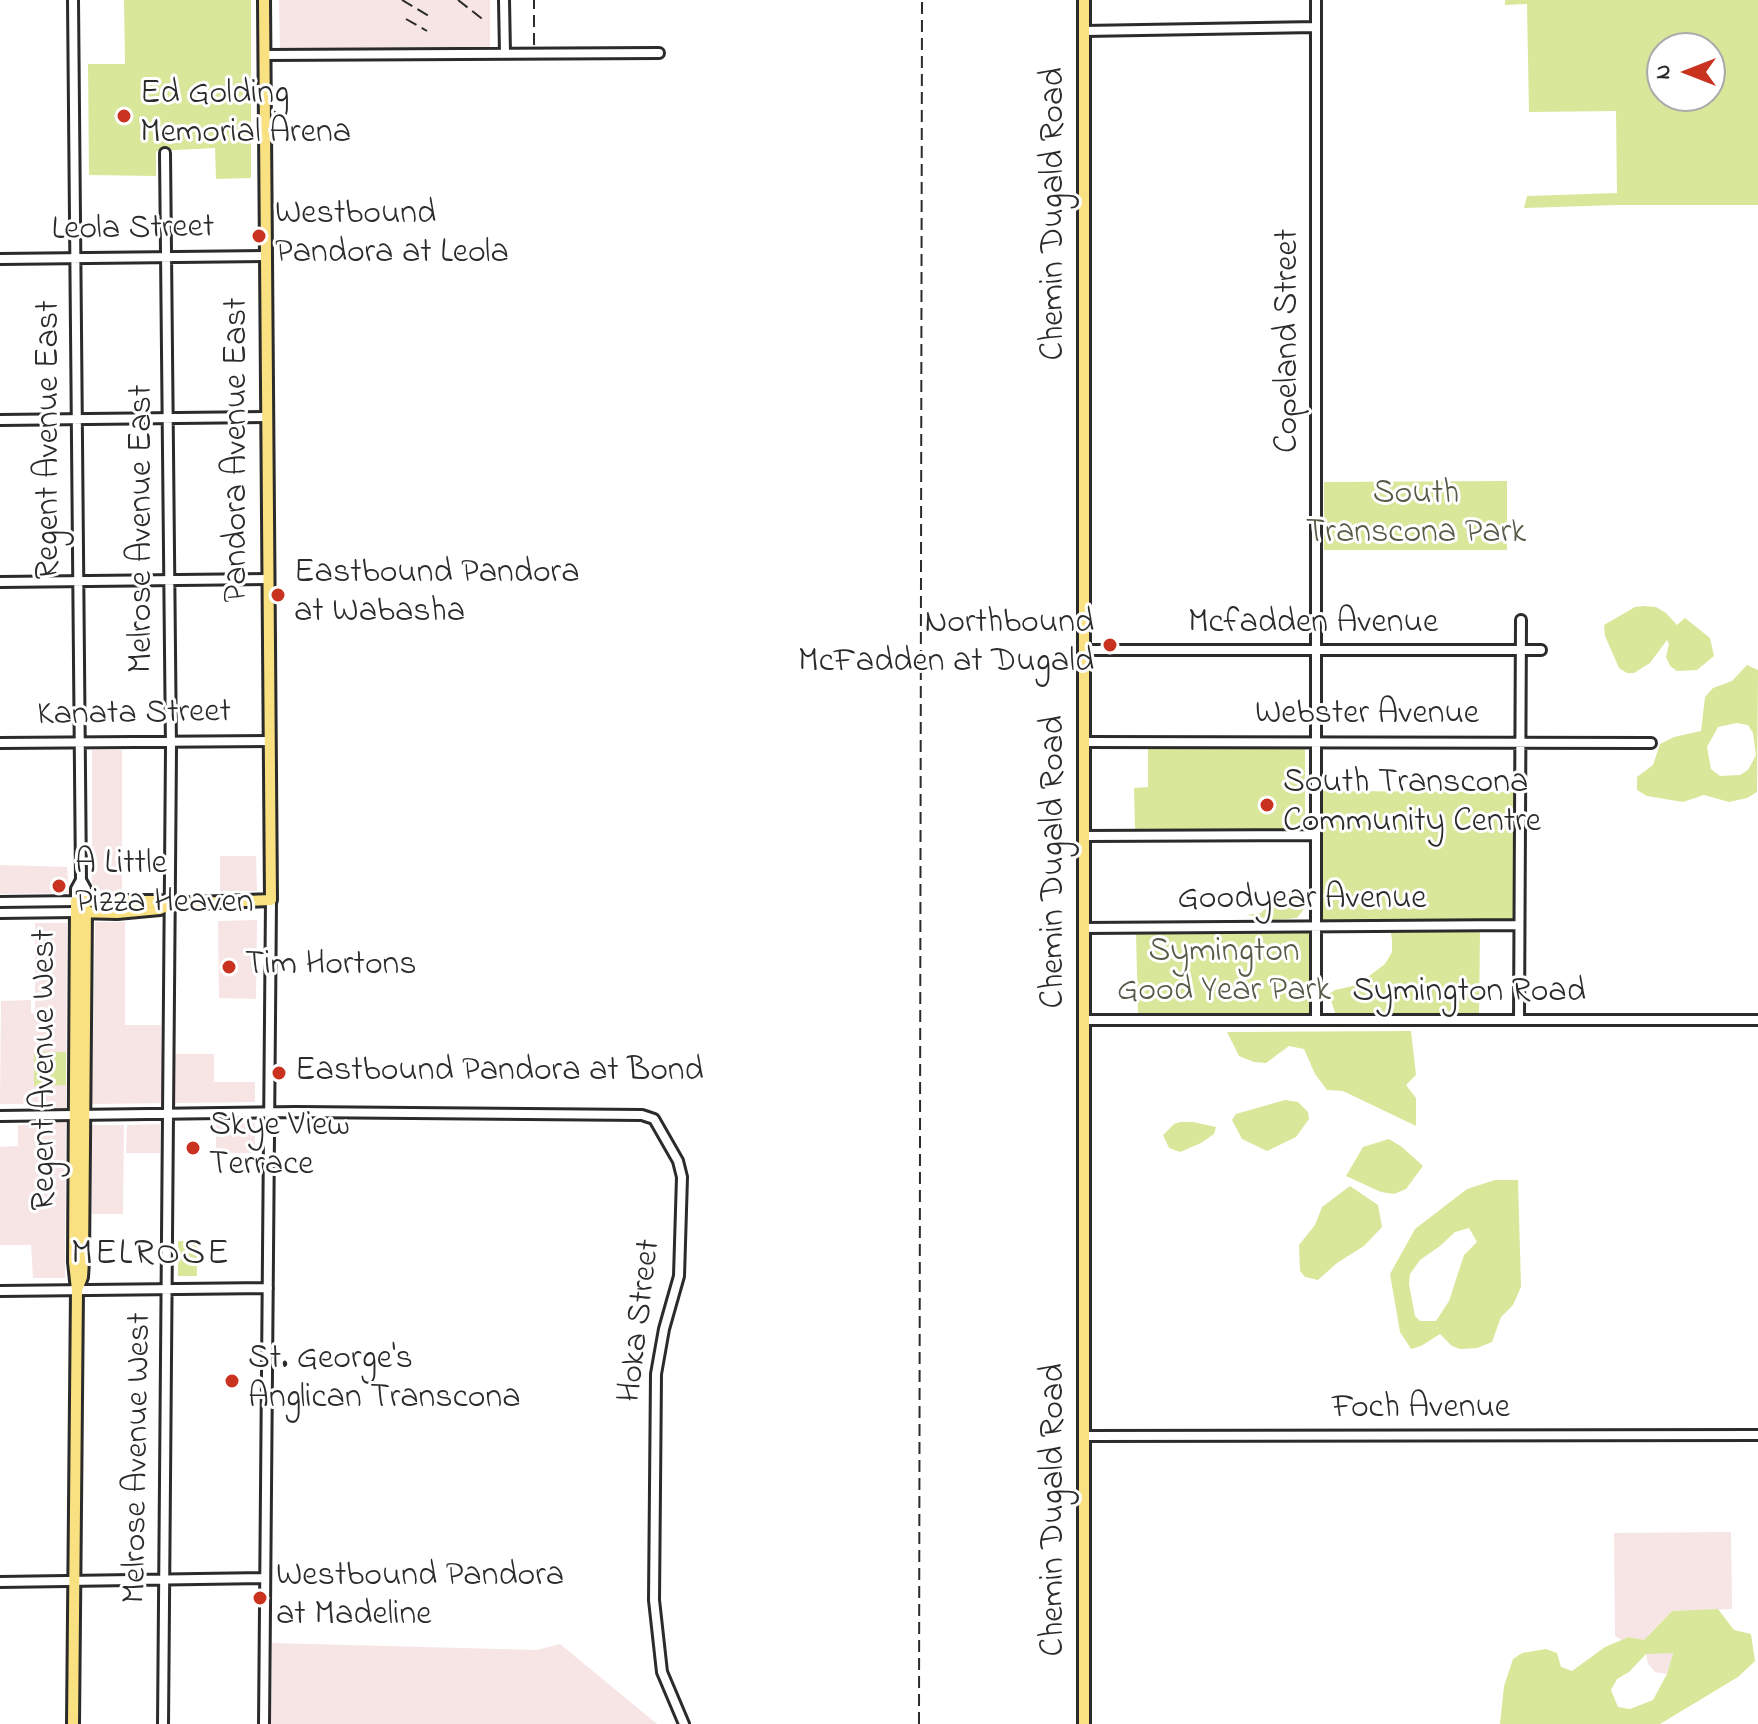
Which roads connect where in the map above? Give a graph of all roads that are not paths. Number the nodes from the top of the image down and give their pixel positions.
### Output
1 (73, 0) edge
2 (264, 0) edge
3 (504, 0) edge
4 (1084, 0) edge
5 (1316, 0) edge
6 (1316, 27) junction
7 (1084, 31) junction
8 (505, 53) junction
9 (659, 53) dead end
10 (265, 55) junction
11 (165, 153) dead end
12 (266, 256) junction
13 (166, 257) junction
14 (76, 258) junction
15 (0, 259) edge
16 (266, 417) junction
17 (169, 419) junction
18 (0, 420) edge
19 (78, 420) junction
20 (268, 579) junction
21 (79, 581) junction
22 (170, 581) junction
23 (0, 582) edge
24 (1521, 620) dead end
25 (1084, 650) junction
26 (1541, 650) dead end
27 (1316, 651) junction
28 (1521, 651) junction
29 (269, 741) junction
30 (1520, 741) junction
31 (1084, 742) junction
32 (0, 743) edge
33 (80, 743) junction
34 (171, 743) junction
35 (1315, 743) junction
36 (1651, 743) dead end
37 (1316, 835) junction
38 (1084, 836) junction
39 (81, 880) joint
40 (271, 900) junction
41 (0, 902) edge
42 (170, 904) junction
43 (81, 907) junction
44 (0, 913) edge
45 (1519, 925) junction
46 (1316, 927) junction
47 (1084, 928) junction
48 (1316, 1019) junction
49 (1084, 1020) junction
50 (1519, 1020) junction
51 (1758, 1020) edge
52 (270, 1113) junction
53 (168, 1114) junction
54 (80, 1115) junction
55 (0, 1116) edge
56 (268, 1288) junction
57 (168, 1289) junction
58 (77, 1290) junction
59 (0, 1291) edge
60 (1758, 1435) edge
61 (1084, 1436) junction
62 (265, 1578) junction
63 (164, 1580) junction
64 (74, 1581) junction
65 (0, 1582) edge
66 (73, 1724) edge
67 (163, 1724) edge
68 (264, 1724) edge
69 (684, 1724) edge
70 (1084, 1724) edge

1 - 14 street, Regent Avenue East
2 - 10 main road, Pandora Avenue East
3 - 8 street
4 - 7 main road, Chemin Dugald Road
5 - 6 street, Copeland Street
6 - 7 street
6 - 27 street, Copeland Street
7 - 25 main road, Chemin Dugald Road
8 - 9 street
8 - 10 street
10 - 12 main road, Pandora Avenue East
11 - 13 street, Melrose Avenue East
12 - 13 street, Leola Street
12 - 16 main road, Pandora Avenue East
13 - 14 street, Leola Street
13 - 17 street, Melrose Avenue East
14 - 15 street, Leola Street
14 - 19 street, Regent Avenue East
16 - 17 street
16 - 20 main road, Pandora Avenue East
17 - 19 street
17 - 22 street, Melrose Avenue East
18 - 19 street
19 - 21 street, Regent Avenue East
20 - 22 street
20 - 29 main road, Pandora Avenue East
21 - 22 street
21 - 23 street
21 - 33 street, Regent Avenue East
22 - 34 street, Melrose Avenue East
24 - 28 street
25 - 27 street, Mcfadden Avenue
25 - 31 main road, Chemin Dugald Road
26 - 28 street, Mcfadden Avenue
27 - 28 street, Mcfadden Avenue
27 - 35 street, Copeland Street
28 - 30 street
29 - 34 street, Kanata Street
29 - 40 main road, Pandora Avenue East
30 - 35 street, Webster Avenue
30 - 36 street, Webster Avenue
30 - 45 street
31 - 35 street, Webster Avenue
31 - 38 main road, Chemin Dugald Road
32 - 33 street, Kanata Street
33 - 34 street, Kanata Street
33 - 39 street, Regent Avenue East
34 - 42 street, Melrose Avenue East
35 - 37 street, Copeland Street
37 - 38 street
37 - 46 street, Copeland Street
38 - 47 main road, Chemin Dugald Road
39 - 43 street, Regent Avenue West
40 - 42 main road
40 - 52 street
41 - 43 street
42 - 43 main road
42 - 53 street, Melrose Avenue West
43 - 44 street
43 - 54 main road, Regent Avenue West
45 - 46 street, Goodyear Avenue
45 - 50 street
46 - 47 street, Goodyear Avenue
46 - 48 street, Copeland Street
47 - 49 main road, Chemin Dugald Road
48 - 49 street, Symington Road
48 - 50 street, Symington Road
49 - 61 main road, Chemin Dugald Road
50 - 51 street, Symington Road
52 - 53 street
52 - 56 street
52 - 69 street, Hoka Street
53 - 54 street
53 - 57 street, Melrose Avenue West
54 - 55 street
54 - 58 main road, Regent Avenue West
56 - 57 street
56 - 62 street
57 - 58 street
57 - 63 street, Melrose Avenue West
58 - 59 street
58 - 64 main road, Regent Avenue West
60 - 61 street, Foch Avenue
61 - 70 main road, Chemin Dugald Road
62 - 63 street
62 - 68 street
63 - 64 street
63 - 67 street, Melrose Avenue West
64 - 65 street
64 - 66 main road, Regent Avenue West

